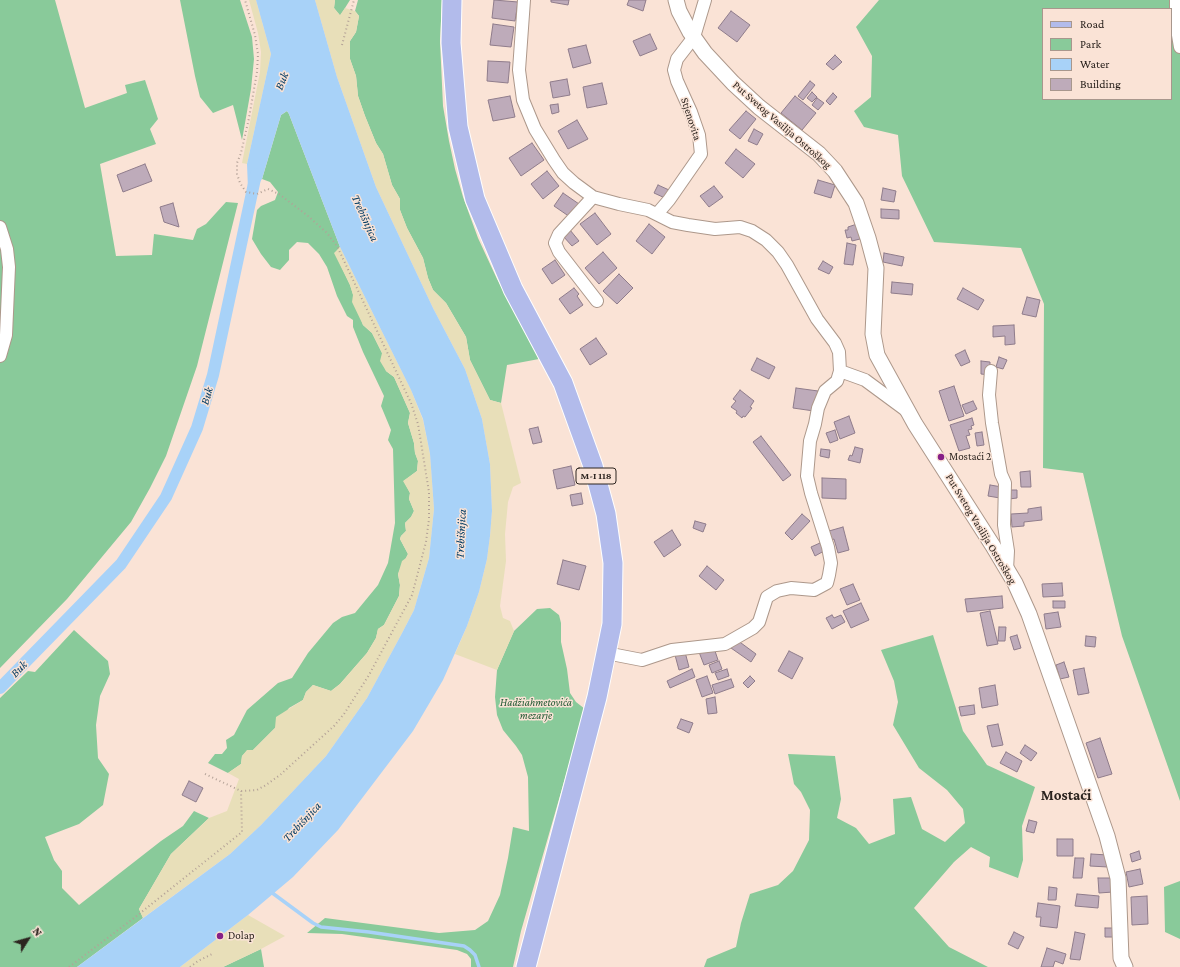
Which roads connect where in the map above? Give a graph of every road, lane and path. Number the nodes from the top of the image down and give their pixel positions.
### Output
1 (246, 0) edge
2 (354, 0) edge
3 (452, 0) edge
4 (524, 0) edge
5 (676, 0) edge
6 (705, 0) edge
7 (1176, 0) edge
8 (694, 38) junction
9 (342, 45) dead end
10 (1180, 47) edge
11 (593, 197) junction
12 (657, 214) junction
13 (0, 228) edge
14 (597, 301) dead end
15 (0, 356) edge
16 (840, 371) junction
17 (991, 371) dead end
18 (908, 411) junction
19 (1007, 570) junction
20 (606, 653) junction
21 (205, 774) dead end
22 (240, 791) junction
23 (214, 953) dead end
24 (69, 967) edge
25 (190, 967) edge
26 (526, 967) edge
27 (1125, 967) edge

1 - 22 path
2 - 9 path
3 - 20 main road, M-I 118
4 - 11 street
5 - 8 street, Put Svetog Vasilija Ostroškog
6 - 8 street, Stjenovita
7 - 10 street
8 - 12 street, Stjenovita
8 - 18 street, Put Svetog Vasilija Ostroškog
11 - 12 street
11 - 14 street
12 - 16 street
13 - 15 street
16 - 18 street
16 - 20 street
17 - 19 street
18 - 19 street, Put Svetog Vasilija Ostroškog
19 - 27 street, Put Svetog Vasilija Ostroškog
20 - 26 main road, M-I 118
21 - 22 path
22 - 24 path
23 - 25 path

